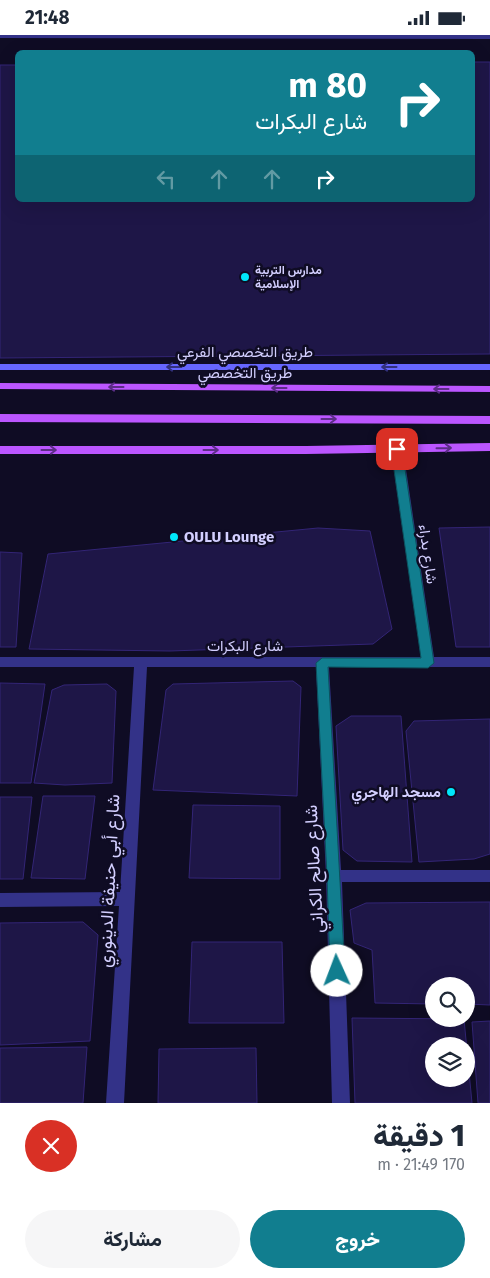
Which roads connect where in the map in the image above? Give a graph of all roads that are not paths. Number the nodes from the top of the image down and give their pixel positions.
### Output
1 (42, 35) edge
2 (0, 36) edge
3 (250, 36) edge
4 (434, 36) edge
5 (490, 37) edge
6 (0, 367) edge
7 (490, 367) edge
8 (0, 386) edge
9 (490, 389) edge
10 (0, 418) edge
11 (490, 420) edge
12 (490, 447) edge
13 (397, 449) junction
14 (0, 450) edge
15 (141, 661) junction
16 (0, 662) edge
17 (490, 662) edge
18 (322, 663) junction
19 (428, 663) junction
20 (334, 876) junction
21 (490, 876) edge
22 (127, 899) junction
23 (0, 900) edge
24 (115, 1103) edge
25 (341, 1103) edge

1 - 2 street
1 - 3 street
3 - 4 street
4 - 5 street
7 -> 6 street, طريق التخصصي الفرعي
9 -> 8 main road, طريق التخصصي
10 -> 11 main road
13 -> 12 main road
14 -> 13 main road
13 - 19 street, شارع بدراء
15 - 16 street, شارع البكرات
15 - 18 street, شارع البكرات
15 - 22 street, شارع أبي حنيفة الدينوري
17 - 19 street, شارع البكرات
18 - 19 street, شارع البكرات
18 - 20 street, شارع صالح الكراني
20 - 21 street
20 - 25 street, شارع صالح الكراني
22 - 23 street
22 - 24 street, شارع أبي حنيفة الدينوري

